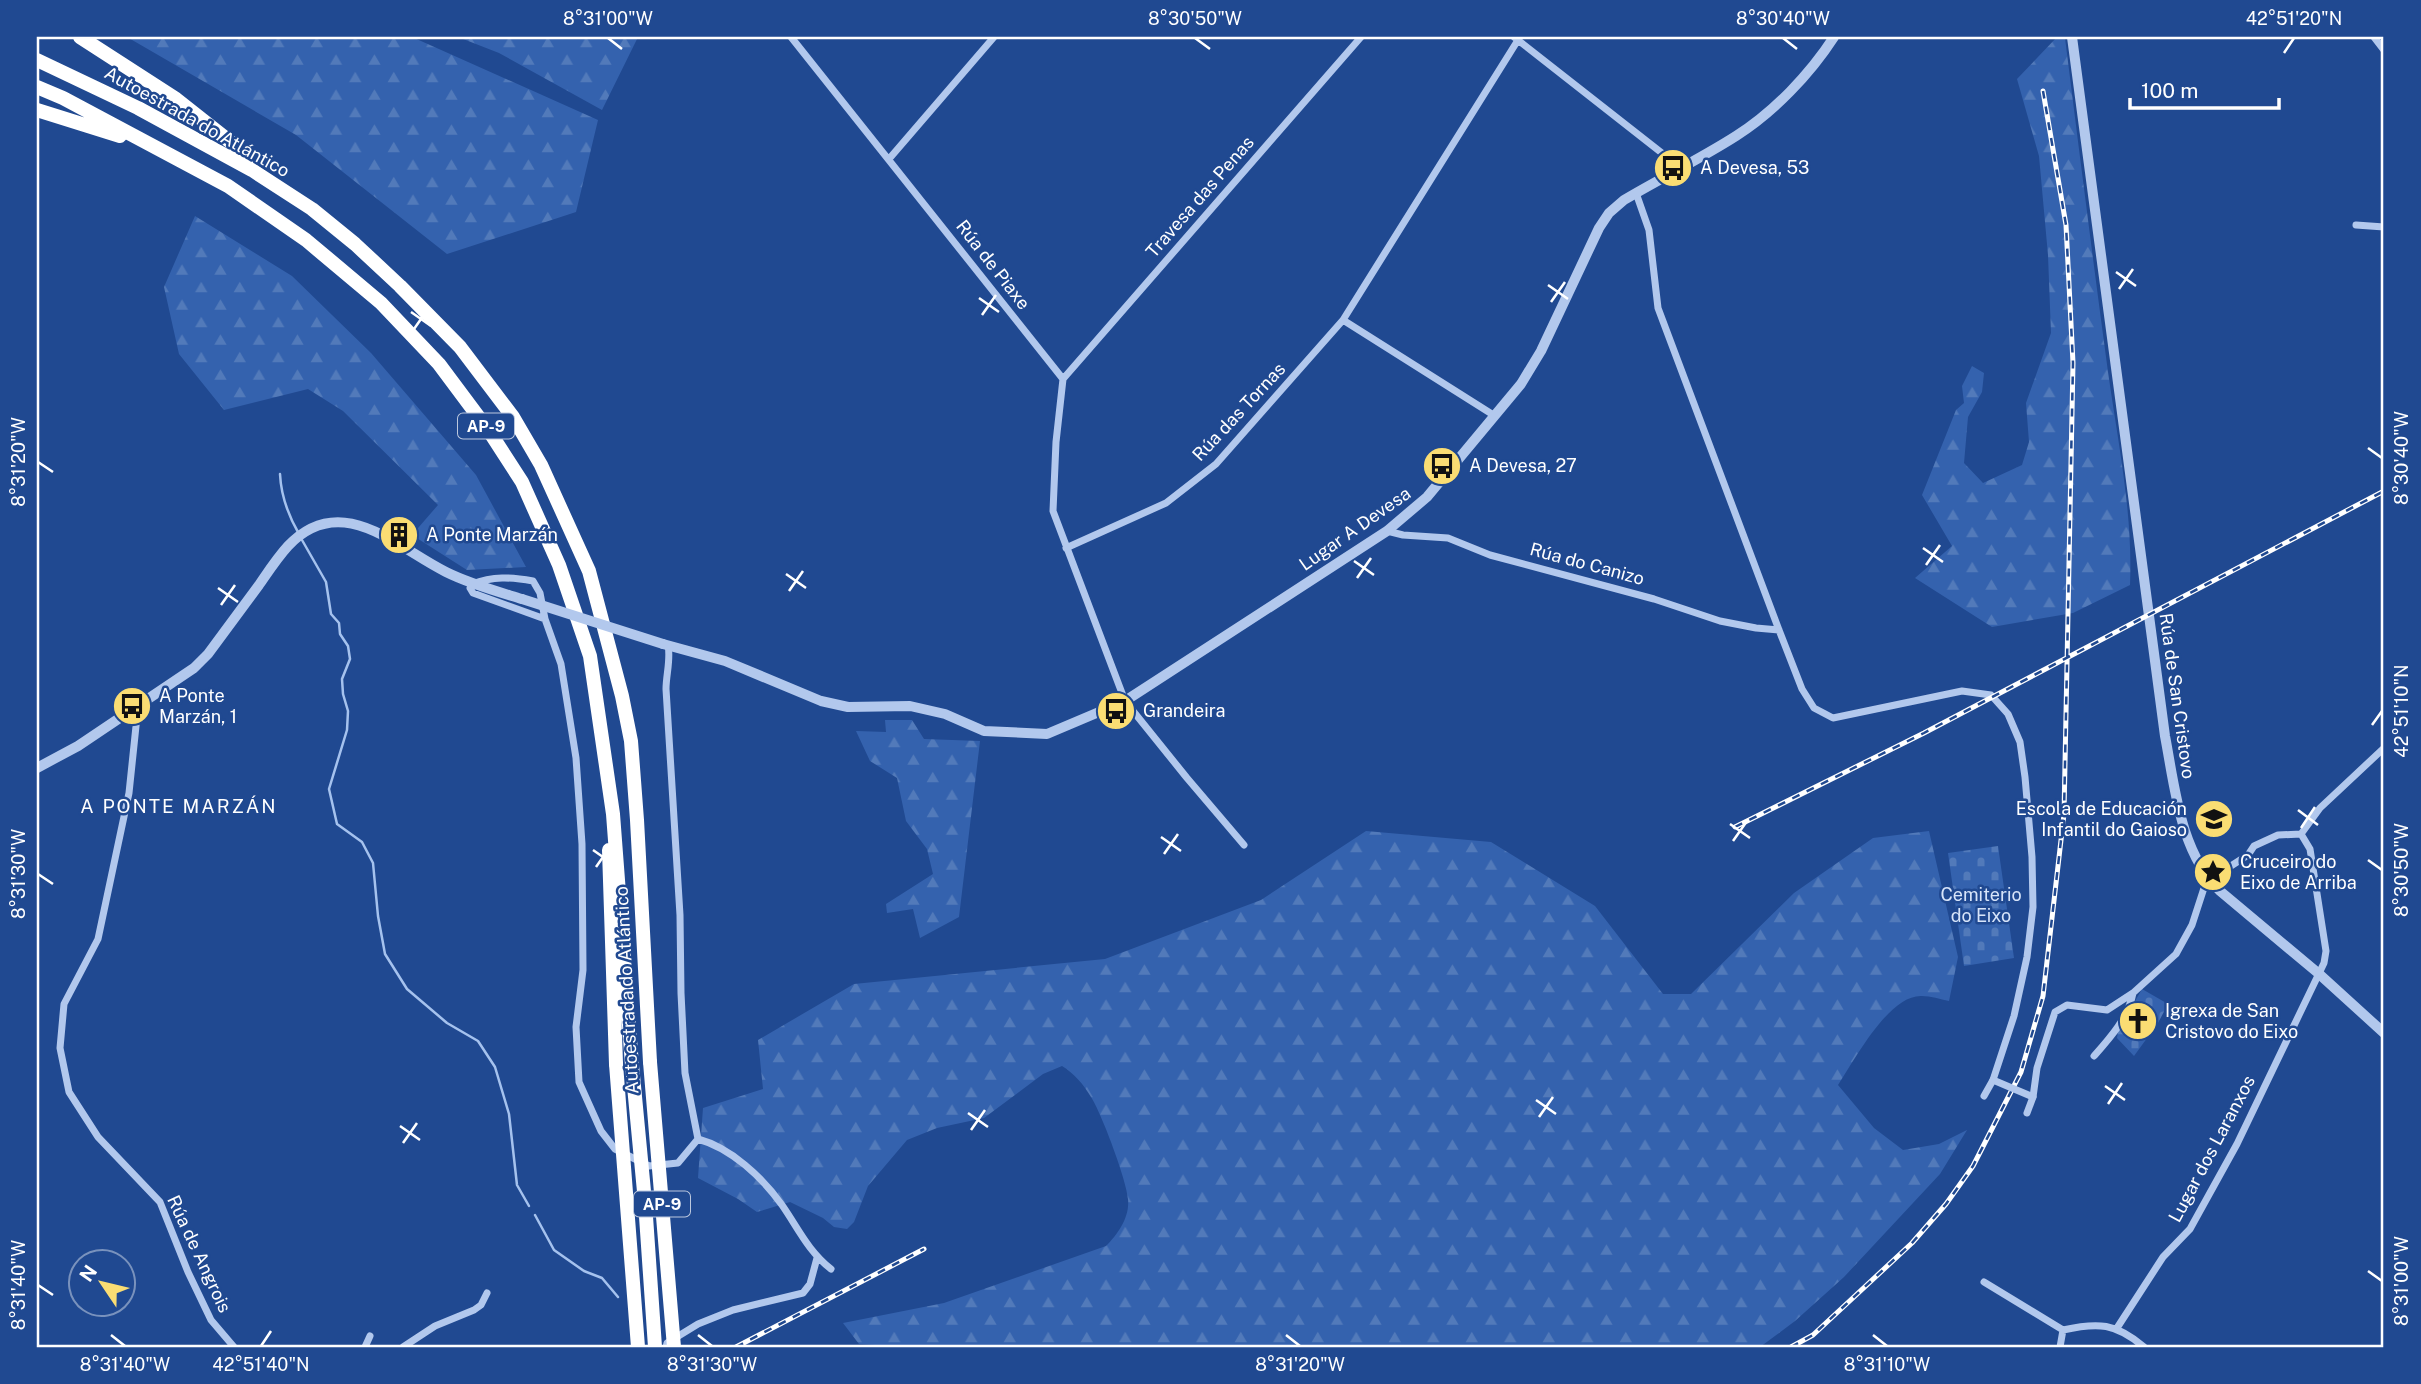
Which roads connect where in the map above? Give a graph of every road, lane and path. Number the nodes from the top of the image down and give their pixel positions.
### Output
1 (80, 37) edge
2 (791, 37) edge
3 (994, 37) edge
4 (1361, 37) edge
5 (1834, 37) edge
6 (2072, 37) edge
7 (2374, 37) edge
8 (1516, 39) edge
9 (2384, 50) edge
10 (37, 60) edge
11 (37, 87) edge
12 (37, 110) edge
13 (177, 158) junction
14 (889, 159) junction
15 (1681, 168) junction
16 (252, 170) junction
17 (1636, 193) junction
18 (2356, 225) dead end
19 (2384, 227) edge
20 (1343, 320) junction
21 (1063, 379) junction
22 (1495, 416) junction
23 (1387, 531) junction
24 (1066, 548) junction
25 (472, 584) junction
26 (545, 619) junction
27 (1779, 630) junction
28 (665, 645) junction
29 (1125, 701) junction
30 (138, 707) junction
31 (2384, 748) edge
32 (37, 768) edge
33 (613, 814) junction
34 (2301, 834) junction
35 (1244, 845) dead end
36 (2209, 880) junction
37 (2318, 973) junction
38 (2133, 993) junction
39 (2384, 1033) edge
40 (2094, 1056) dead end
41 (1993, 1080) junction
42 (1984, 1096) dead end
43 (2033, 1097) junction
44 (2026, 1113) dead end
45 (698, 1139) junction
46 (817, 1258) junction
47 (831, 1269) dead end
48 (1984, 1282) dead end
49 (487, 1293) dead end
50 (2117, 1328) junction
51 (2063, 1330) junction
52 (370, 1336) dead end
53 (234, 1347) edge
54 (365, 1347) edge
55 (402, 1347) edge
56 (638, 1347) edge
57 (655, 1347) edge
58 (666, 1347) edge
59 (674, 1347) edge
60 (2060, 1347) edge
61 (2144, 1347) edge

1 - 16 highway
2 - 14 street, Rúa de Piaxe
3 - 14 street
4 - 21 street, Travesa das Penas
5 - 15 street, Lugar A Devesa
6 - 36 street, Rúa de San Cristovo
7 - 9 street
8 - 15 street
8 - 20 street, Rúa das Tornas
10 - 16 highway, Autoestrada do Atlántico / AP-9
11 - 13 highway, Autoestrada do Atlántico / AP-9
12 - 13 highway
13 - 33 highway, Autoestrada do Atlántico / AP-9
14 - 21 street, Rúa de Piaxe
15 - 17 street, Lugar A Devesa
16 - 59 highway, Autoestrada do Atlántico / AP-9, bridge
17 - 22 street, Lugar A Devesa
17 - 27 street
18 - 19 street
20 - 22 street
20 - 24 street, Rúa das Tornas
21 - 24 street
22 - 23 street, Lugar A Devesa
23 - 27 street, Rúa do Canizo
23 - 29 street, Lugar A Devesa
24 - 29 street
25 - 26 street
25 - 26 street
25 - 28 street, Lugar A Devesa, bridge
25 - 30 street, Lugar A Devesa
26 - 45 street
27 - 41 street
28 - 29 street, Lugar A Devesa
28 - 45 street
29 - 35 street
30 - 32 street
30 - 53 street, Rúa de Angrois
31 - 34 street
33 - 56 highway, bridge
33 - 57 highway, Autoestrada do Atlántico / AP-9, bridge
34 - 36 street
34 - 37 street, Lugar dos Laranxos
36 - 37 street, Rúa de San Cristovo
36 - 38 street
37 - 39 street, Rúa de San Cristovo
37 - 50 street, Lugar dos Laranxos
38 - 40 street
38 - 43 street
41 - 42 street
41 - 43 street, bridge
43 - 44 street
45 - 46 street
46 - 47 street
46 - 58 street
48 - 51 street
49 - 55 street
50 - 51 street
50 - 61 street
51 - 60 street
52 - 54 street

